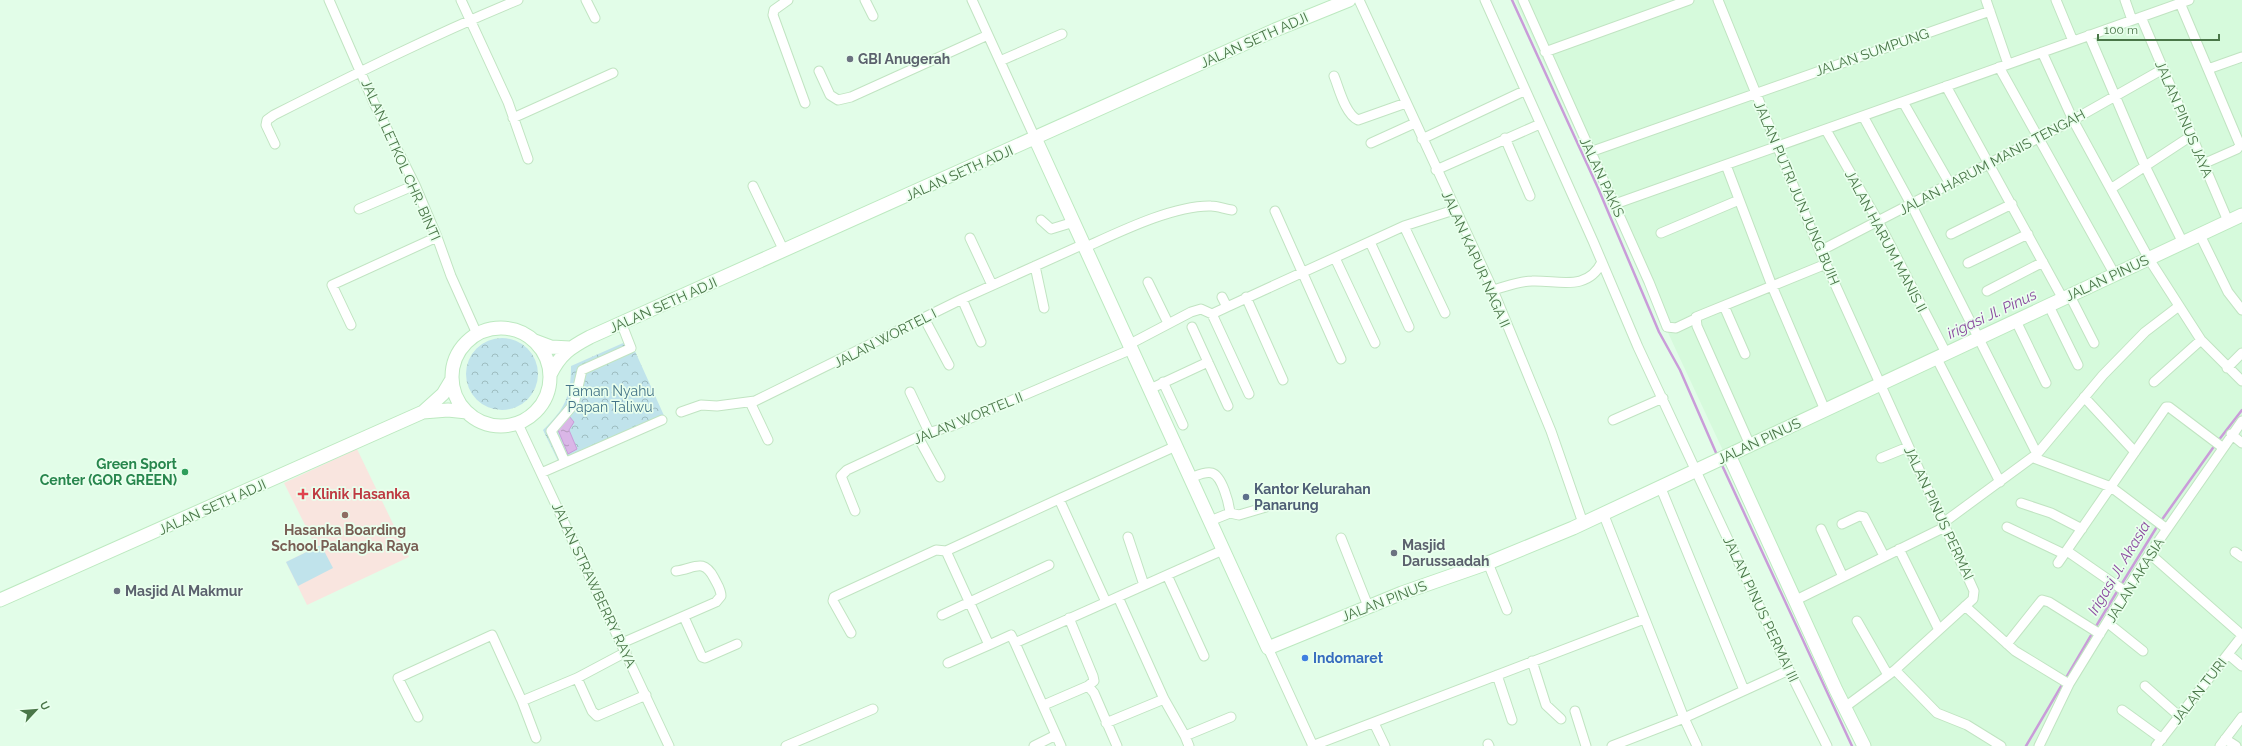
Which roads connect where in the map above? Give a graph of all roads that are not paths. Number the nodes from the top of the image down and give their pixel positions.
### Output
1 (329, 0) edge
2 (462, 0) edge
3 (518, 0) edge
4 (586, 0) edge
5 (788, 0) edge
6 (865, 0) edge
7 (972, 0) edge
8 (1349, 0) edge
9 (1359, 0) edge
10 (1485, 0) edge
11 (1523, 0) edge
12 (1689, 0) edge
13 (1718, 0) edge
14 (1986, 0) edge
15 (2056, 0) edge
16 (2125, 0) edge
17 (2184, 2) edge
18 (1990, 11) junction
19 (872, 16) dead end
20 (2141, 17) junction
21 (595, 18) dead end
22 (471, 20) junction
23 (2132, 20) junction
24 (1062, 34) dead end
25 (988, 35) junction
26 (2089, 35) junction
27 (2073, 41) junction
28 (1545, 52) junction
29 (2042, 52) junction
30 (2242, 57) edge
31 (1000, 61) junction
32 (2004, 66) junction
33 (2163, 69) junction
34 (2208, 69) junction
35 (361, 71) junction
36 (819, 71) dead end
37 (613, 73) dead end
38 (1334, 76) dead end
39 (1946, 86) junction
40 (1524, 91) junction
41 (1755, 92) junction
42 (2117, 96) junction
43 (1903, 102) junction
44 (805, 103) dead end
45 (1406, 103) junction
46 (1862, 116) junction
47 (513, 118) junction
48 (2073, 120) junction
49 (1415, 123) junction
50 (1540, 124) junction
51 (1826, 130) junction
52 (2191, 136) junction
53 (2038, 137) junction
54 (1035, 138) junction
55 (1505, 138) junction
56 (1422, 139) junction
57 (1371, 143) dead end
58 (275, 144) dead end
59 (1778, 147) junction
60 (1590, 152) junction
61 (528, 159) dead end
62 (1989, 164) junction
63 (2202, 164) junction
64 (1726, 165) junction
65 (2145, 166) junction
66 (1436, 170) junction
67 (1950, 184) junction
68 (415, 185) junction
69 (753, 186) dead end
70 (2112, 188) junction
71 (1530, 196) dead end
72 (1739, 200) junction
73 (1615, 204) junction
74 (1911, 204) junction
75 (2012, 204) junction
76 (359, 209) dead end
77 (1232, 210) dead end
78 (1454, 210) junction
79 (1275, 211) dead end
80 (2242, 215) edge
81 (1041, 220) dead end
82 (1878, 221) junction
83 (2228, 221) junction
84 (1074, 222) junction
85 (1404, 226) junction
86 (1661, 233) dead end
87 (1951, 234) dead end
88 (2028, 234) junction
89 (2200, 234) junction
90 (437, 237) junction
91 (970, 238) dead end
92 (1370, 242) junction
93 (2183, 243) junction
94 (1085, 245) junction
95 (784, 251) junction
96 (1820, 251) junction
97 (1335, 258) junction
98 (2149, 259) junction
99 (1602, 262) junction
100 (1968, 262) dead end
101 (2043, 262) junction
102 (1826, 264) junction
103 (1035, 266) junction
104 (1302, 274) junction
105 (2114, 275) junction
106 (1148, 282) dead end
107 (992, 285) junction
108 (1772, 286) junction
109 (1492, 290) junction
110 (1987, 291) dead end
111 (1222, 297) dead end
112 (2066, 297) junction
113 (1246, 298) junction
114 (962, 299) junction
115 (1724, 306) junction
116 (2049, 306) junction
117 (2179, 306) junction
118 (1227, 307) junction
119 (1044, 308) dead end
120 (2242, 310) edge
121 (1445, 313) dead end
122 (1212, 314) junction
123 (924, 318) junction
124 (1695, 319) junction
125 (2016, 321) junction
126 (1168, 323) junction
127 (351, 325) dead end
128 (1192, 327) dead end
129 (1409, 327) dead end
130 (624, 330) dead end
131 (477, 334) junction
132 (1979, 338) junction
133 (532, 340) junction
134 (2201, 340) junction
135 (981, 342) dead end
136 (1375, 343) dead end
137 (2094, 343) dead end
138 (1131, 347) junction
139 (570, 348) junction
140 (2242, 353) edge
141 (1745, 354) dead end
142 (1941, 355) junction
143 (1341, 359) dead end
144 (1208, 362) junction
145 (949, 365) dead end
146 (2078, 365) dead end
147 (2227, 368) junction
148 (550, 375) junction
149 (452, 379) junction
150 (1283, 380) dead end
151 (2242, 381) edge
152 (1164, 382) junction
153 (2154, 382) dead end
154 (2046, 383) dead end
155 (1880, 384) junction
156 (1150, 389) junction
157 (910, 392) dead end
158 (1249, 394) dead end
159 (2084, 397) junction
160 (1663, 398) junction
161 (750, 402) junction
162 (1228, 406) dead end
163 (1824, 410) junction
164 (423, 412) junction
165 (466, 412) junction
166 (681, 412) dead end
167 (662, 420) dead end
168 (1613, 420) dead end
169 (2242, 421) edge
170 (518, 424) junction
171 (1183, 425) dead end
172 (929, 432) junction
173 (2231, 434) junction
174 (918, 437) junction
175 (768, 440) dead end
176 (2242, 443) edge
177 (1750, 445) junction
178 (1176, 446) junction
179 (1908, 447) junction
180 (2222, 448) junction
181 (2135, 452) junction
182 (1727, 456) junction
183 (2036, 456) junction
184 (1881, 458) dead end
185 (565, 462) junction
186 (1697, 470) junction
187 (542, 473) junction
188 (940, 477) dead end
189 (1190, 478) junction
190 (2000, 482) junction
191 (1660, 486) junction
192 (2111, 487) junction
193 (1059, 499) junction
194 (2021, 503) dead end
195 (1266, 507) dead end
196 (855, 512) dead end
197 (1230, 513) junction
198 (1603, 513) junction
199 (1210, 521) junction
200 (1583, 523) junction
201 (1842, 524) dead end
202 (1944, 525) junction
203 (2007, 527) dead end
204 (1821, 529) dead end
205 (2082, 529) junction
206 (2167, 529) junction
207 (1128, 537) dead end
208 (1341, 538) dead end
209 (1899, 549) junction
210 (1223, 550) junction
211 (946, 551) junction
212 (2065, 552) junction
213 (2150, 554) junction
214 (1884, 556) junction
215 (1488, 563) junction
216 (2058, 563) dead end
217 (1049, 565) dead end
218 (676, 571) dead end
219 (1167, 575) junction
220 (1843, 577) junction
221 (1144, 585) junction
222 (2126, 592) junction
223 (1118, 597) junction
224 (0, 600) edge
225 (1796, 600) junction
226 (969, 601) junction
227 (1106, 602) junction
228 (1368, 606) junction
229 (1965, 606) junction
230 (1507, 610) dead end
231 (942, 615) dead end
232 (684, 616) junction
233 (1069, 618) junction
234 (1644, 619) junction
235 (1857, 620) dead end
236 (2108, 623) junction
237 (1939, 630) junction
238 (851, 633) dead end
239 (2100, 634) junction
240 (2242, 636) edge
241 (1015, 643) junction
242 (622, 644) junction
243 (736, 644) dead end
244 (2007, 644) junction
245 (989, 645) junction
246 (1268, 648) junction
247 (2143, 651) dead end
248 (626, 652) junction
249 (2228, 654) junction
250 (1204, 656) dead end
251 (1532, 661) junction
252 (948, 663) dead end
253 (2242, 666) edge
254 (1789, 670) junction
255 (1891, 672) junction
256 (1497, 675) junction
257 (577, 678) junction
258 (2069, 684) junction
259 (1088, 686) junction
260 (2145, 686) dead end
261 (1744, 690) junction
262 (646, 695) junction
263 (1164, 699) junction
264 (522, 701) junction
265 (1044, 706) junction
266 (1845, 707) junction
267 (873, 709) dead end
268 (2122, 710) dead end
269 (1575, 711) dead end
270 (2179, 716) junction
271 (418, 717) dead end
272 (1231, 717) dead end
273 (2242, 717) edge
274 (1684, 718) junction
275 (1561, 719) dead end
276 (1512, 720) dead end
277 (1106, 723) junction
278 (1374, 723) junction
279 (1056, 735) junction
280 (1185, 736) junction
281 (536, 738) dead end
282 (2159, 742) edge
283 (2223, 743) edge
284 (669, 746) edge
285 (786, 746) edge
286 (1034, 746) edge
287 (1061, 746) edge
288 (1117, 746) edge
289 (1189, 746) edge
290 (1313, 746) edge
291 (1385, 746) edge
292 (1586, 746) edge
293 (1612, 746) edge
294 (1697, 746) edge
295 (1827, 746) edge
296 (1864, 746) edge
297 (2001, 746) edge
298 (2039, 746) edge
299 (2236, 746) edge

1 - 35 street, JALAN LETKOL CHR. BINTI
2 - 22 street
3 - 22 street
4 - 21 street
5 - 44 street
6 - 19 street
7 - 25 street
8 - 54 street, JALAN SETH ADJI
9 - 45 street, JALAN KAPUR NAGA II
10 - 40 street, JALAN PINUS PERMAI III
11 - 28 street, JALAN PAKIS
12 - 28 street
13 - 41 street, JALAN PUTRI JUN JUNG BUIH
14 - 18 street
15 - 27 street
16 - 23 street
17 - 20 street
17 - 34 street
18 - 32 street
18 - 41 street, JALAN SUMPUNG
20 - 23 street
20 - 33 street, JALAN PINUS JAYA
22 - 35 street
22 - 47 street
23 - 26 street
24 - 31 street
25 - 31 street
25 - 36 street
26 - 27 street
26 - 42 street
27 - 29 street
28 - 60 street, JALAN PAKIS
29 - 32 street
29 - 48 street
30 - 34 street
31 - 54 street
32 - 39 street
32 - 53 street
33 - 42 street, JALAN HARUM MANIS TENGAH
33 - 52 street, JALAN PINUS JAYA
34 - 63 street
35 - 58 street
35 - 68 street, JALAN LETKOL CHR. BINTI
37 - 47 street
38 - 45 street
39 - 43 street
39 - 62 street
40 - 50 street, JALAN PINUS PERMAI III
40 - 56 street
41 - 59 street, JALAN PUTRI JUN JUNG BUIH
41 - 60 street, JALAN SUMPUNG
42 - 48 street, JALAN HARUM MANIS TENGAH
42 - 65 street
43 - 46 street
43 - 67 street
45 - 49 street, JALAN KAPUR NAGA II
46 - 51 street
46 - 74 street
47 - 61 street
48 - 53 street, JALAN HARUM MANIS TENGAH
48 - 70 street
49 - 56 street, JALAN KAPUR NAGA II
49 - 57 street
50 - 55 street
50 - 99 street, JALAN PINUS PERMAI III
51 - 59 street
51 - 82 street, JALAN HARUM MANIS II
52 - 63 street, JALAN PINUS JAYA
52 - 65 street
53 - 62 street, JALAN HARUM MANIS TENGAH
53 - 105 street
54 - 84 street
54 - 95 street, JALAN SETH ADJI
55 - 66 street
55 - 71 street
56 - 66 street, JALAN KAPUR NAGA II
59 - 64 street
59 - 96 street, JALAN PUTRI JUN JUNG BUIH
60 - 73 street, JALAN PAKIS
62 - 67 street, JALAN HARUM MANIS TENGAH
62 - 75 street
63 - 83 street, JALAN PINUS JAYA
64 - 72 street
64 - 73 street
65 - 70 street
65 - 93 street
66 - 78 street, JALAN KAPUR NAGA II
67 - 74 street, JALAN HARUM MANIS TENGAH
68 - 76 street
68 - 90 street, JALAN LETKOL CHR. BINTI
69 - 95 street
70 - 98 street
72 - 86 street
72 - 108 street
73 - 124 street, JALAN PAKIS
74 - 82 street, JALAN HARUM MANIS TENGAH
74 - 132 street
75 - 87 street
75 - 88 street
77 - 94 street, JALAN WORTEL I
78 - 85 street
78 - 109 street, JALAN KAPUR NAGA II
79 - 104 street
80 - 83 street, JALAN PINUS
81 - 84 street
82 - 96 street, JALAN HARUM MANIS TENGAH
82 - 142 street, JALAN HARUM MANIS II
83 - 89 street, JALAN PINUS
84 - 94 street
85 - 92 street
85 - 121 street
88 - 100 street
88 - 101 street
89 - 93 street, JALAN PINUS
89 - 120 street
90 - 127 street
90 - 131 street, JALAN LETKOL CHR. BINTI
91 - 107 street
92 - 97 street
92 - 129 street
93 - 98 street, JALAN PINUS
94 - 103 street, JALAN WORTEL I
94 - 138 street
95 - 139 street, JALAN SETH ADJI
96 - 102 street, JALAN PUTRI JUN JUNG BUIH
97 - 104 street
97 - 136 street
98 - 105 street, JALAN PINUS
98 - 117 street
99 - 109 street
99 - 160 street, JALAN PINUS PERMAI III
101 - 110 street
101 - 112 street
102 - 108 street
102 - 155 street, JALAN PUTRI JUN JUNG BUIH
103 - 107 street, JALAN WORTEL I
103 - 119 street
104 - 113 street
104 - 143 street
105 - 112 street, JALAN PINUS
106 - 126 street
107 - 114 street, JALAN WORTEL I
108 - 115 street
108 - 163 street
109 - 200 street, JALAN KAPUR NAGA II
111 - 118 street
112 - 116 street, JALAN PINUS
112 - 137 street
113 - 118 street
113 - 150 street
114 - 123 street, JALAN WORTEL I
114 - 135 street
115 - 124 street
115 - 141 street
116 - 125 street, JALAN PINUS
116 - 146 street
117 - 134 street
117 - 159 street
118 - 122 street
122 - 126 street, JALAN WORTEL II
122 - 158 street
123 - 145 street
123 - 161 street, JALAN WORTEL I
124 - 177 street
125 - 132 street, JALAN PINUS
125 - 154 street
126 - 138 street, JALAN WORTEL II
128 - 144 street
130 - 185 street
131 - 133 street
131 - 149 street
132 - 142 street, JALAN PINUS
132 - 183 street
133 - 139 street
133 - 148 street
134 - 147 street
134 - 153 street
138 - 156 street
138 - 172 street, JALAN WORTEL II
139 - 148 street
140 - 147 street
142 - 155 street, JALAN PINUS
142 - 190 street, JALAN HARUM MANIS II
144 - 152 street
144 - 162 street
147 - 151 street
148 - 170 street
149 - 164 street
149 - 165 street
152 - 156 street
152 - 171 street
155 - 163 street, JALAN PINUS
155 - 179 street, JALAN PINUS PERMAI
156 - 178 street
157 - 172 street
159 - 181 street
159 - 183 street
160 - 168 street
160 - 186 street, JALAN PINUS PERMAI III
161 - 166 street, JALAN WORTEL I
161 - 175 street
163 - 177 street, JALAN PINUS
164 - 165 street
164 - 224 street, JALAN SETH ADJI
165 - 170 street
167 - 185 street
169 - 173 street, JALAN AKASIA
170 - 187 street, JALAN STRAWBERRY RAYA
172 - 174 street, JALAN WORTEL II
173 - 176 street
173 - 180 street, JALAN AKASIA
174 - 188 street
174 - 196 street, JALAN WORTEL II
177 - 182 street, JALAN PINUS
178 - 189 street
178 - 193 street
179 - 184 street
179 - 202 street, JALAN PINUS PERMAI
180 - 181 street
180 - 206 street, JALAN AKASIA
181 - 192 street
182 - 186 street, JALAN PINUS
182 - 225 street
183 - 190 street
183 - 192 street
185 - 187 street
186 - 191 street, JALAN PINUS
186 - 254 street, JALAN PINUS PERMAI III
187 - 242 street, JALAN STRAWBERRY RAYA
189 - 197 street
189 - 199 street
190 - 202 street
191 - 198 street, JALAN PINUS
191 - 261 street
192 - 205 street
192 - 206 street
193 - 211 street
193 - 227 street
194 - 205 street
195 - 197 street
197 - 199 street
198 - 200 street, JALAN PINUS
198 - 234 street
199 - 210 street
200 - 215 street, JALAN PINUS
201 - 214 street
202 - 209 street
202 - 229 street, JALAN PINUS PERMAI
203 - 212 street
204 - 220 street
205 - 212 street
206 - 213 street, JALAN AKASIA
207 - 221 street
208 - 228 street
209 - 214 street
209 - 237 street
210 - 219 street
210 - 246 street
211 - 226 street
211 - 238 street
212 - 216 street
212 - 222 street
213 - 222 street, JALAN AKASIA
213 - 240 street
214 - 220 street
215 - 228 street, JALAN PINUS
215 - 230 street
217 - 226 street
218 - 232 street
219 - 221 street
219 - 250 street
220 - 225 street
221 - 223 street
222 - 236 street, JALAN AKASIA
223 - 227 street
223 - 263 street
225 - 266 street
226 - 231 street
226 - 245 street
227 - 233 street
228 - 246 street, JALAN PINUS
229 - 237 street, JALAN PINUS PERMAI
229 - 244 street
232 - 242 street
232 - 243 street
233 - 241 street
233 - 259 street
234 - 251 street
234 - 274 street
235 - 255 street
236 - 239 street, JALAN AKASIA
236 - 247 street
237 - 255 street, JALAN PINUS PERMAI
239 - 244 street
239 - 258 street, JALAN AKASIA
240 - 249 street, JALAN TURI
241 - 245 street
241 - 265 street
242 - 248 street, JALAN STRAWBERRY RAYA
244 - 258 street
245 - 252 street
246 - 290 street
248 - 257 street
248 - 262 street, JALAN STRAWBERRY RAYA
249 - 253 street
249 - 270 street, JALAN TURI
251 - 256 street
251 - 275 street
254 - 261 street
254 - 295 street, JALAN PINUS PERMAI III
255 - 266 street, JALAN PINUS PERMAI
255 - 297 street
256 - 276 street
256 - 278 street
257 - 262 street
257 - 264 street
258 - 298 street, JALAN AKASIA
259 - 265 street
259 - 277 street
260 - 270 street
261 - 274 street
262 - 284 street, JALAN STRAWBERRY RAYA
263 - 277 street
263 - 280 street
264 - 271 street
264 - 281 street
265 - 279 street
266 - 296 street
267 - 285 street
268 - 282 street
269 - 292 street
270 - 282 street, JALAN TURI
272 - 280 street
273 - 283 street
274 - 293 street
274 - 294 street
277 - 288 street
278 - 290 street
278 - 291 street
279 - 286 street
279 - 287 street
280 - 289 street
283 - 299 street

